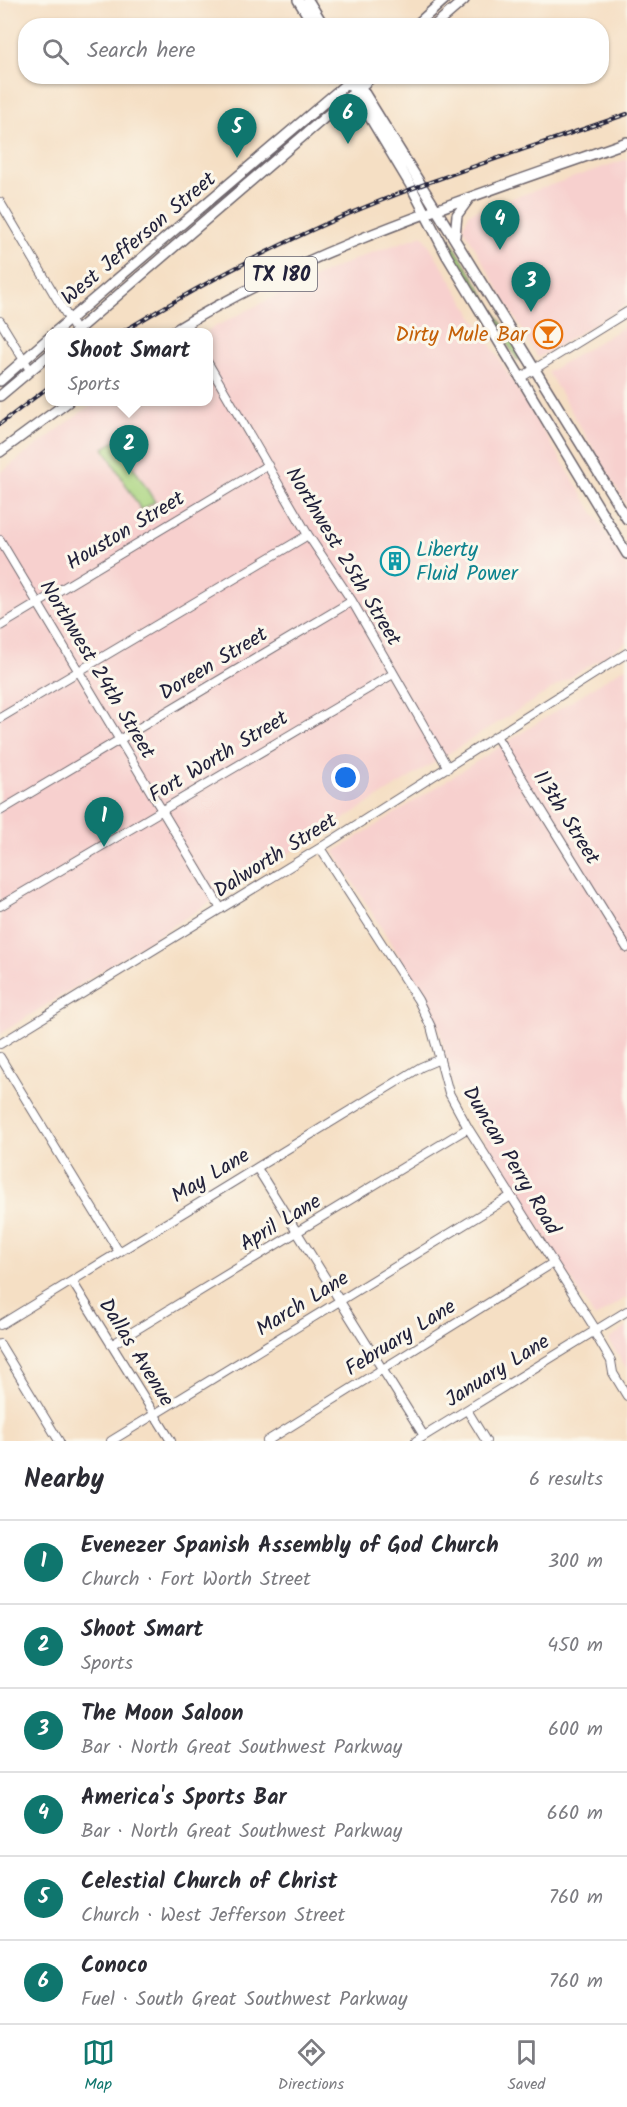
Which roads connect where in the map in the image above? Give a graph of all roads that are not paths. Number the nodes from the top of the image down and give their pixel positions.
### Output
1 (298, 0) edge
2 (308, 0) edge
3 (444, 0) edge
4 (461, 1) edge
5 (309, 18) edge
6 (319, 18) edge
7 (424, 18) edge
8 (443, 18) edge
9 (344, 84) edge
10 (354, 84) edge
11 (364, 84) edge
12 (357, 90) junction
13 (291, 131) junction
14 (298, 141) junction
15 (627, 142) edge
16 (227, 186) junction
17 (235, 195) junction
18 (469, 198) junction
19 (0, 202) edge
20 (438, 209) junction
21 (426, 214) junction
22 (454, 236) junction
23 (141, 258) junction
24 (149, 268) junction
25 (89, 302) junction
26 (627, 312) edge
27 (98, 313) junction
28 (69, 320) junction
29 (0, 321) edge
30 (60, 328) edge
31 (74, 328) edge
32 (81, 328) edge
33 (188, 328) edge
34 (45, 341) edge
35 (45, 358) edge
36 (24, 360) junction
37 (534, 369) junction
38 (30, 370) junction
39 (213, 372) edge
40 (520, 378) junction
41 (0, 381) edge
42 (0, 396) edge
43 (63, 406) edge
44 (559, 408) junction
45 (543, 417) junction
46 (0, 452) edge
47 (268, 465) junction
48 (627, 519) edge
49 (308, 535) junction
50 (0, 540) edge
51 (627, 554) edge
52 (352, 601) junction
53 (38, 603) junction
54 (0, 626) edge
55 (627, 653) edge
56 (79, 671) junction
57 (393, 674) junction
58 (0, 718) edge
59 (496, 736) junction
60 (120, 740) junction
61 (448, 768) junction
62 (162, 810) junction
63 (0, 811) edge
64 (320, 848) junction
65 (0, 906) edge
66 (221, 909) junction
67 (627, 948) edge
68 (0, 1044) edge
69 (0, 1057) edge
70 (440, 1059) junction
71 (468, 1128) junction
72 (257, 1168) junction
73 (511, 1196) junction
74 (296, 1233) junction
75 (119, 1252) junction
76 (554, 1263) junction
77 (72, 1281) junction
78 (339, 1302) junction
79 (627, 1311) edge
80 (0, 1325) edge
81 (595, 1331) junction
82 (0, 1344) edge
83 (111, 1345) junction
84 (381, 1370) junction
85 (627, 1396) edge
86 (467, 1410) junction
87 (154, 1414) junction
88 (424, 1436) junction
89 (59, 1441) edge
90 (111, 1441) edge
91 (171, 1441) edge
92 (267, 1441) edge
93 (416, 1441) edge
94 (486, 1441) edge

1 - 5 main road
2 - 6 main road
3 - 7 main road
4 - 8 main road
9 - 13 main road, West Jefferson Street
10 - 12 main road
11 - 12 main road, West Jefferson Street
12 - 14 main road, West Jefferson Street
12 - 20 main road
12 - 21 main road
13 - 14 main road
13 - 16 main road, West Jefferson Street
14 - 17 main road, West Jefferson Street
15 - 18 main road, TX 180
16 - 17 main road
16 - 23 main road, West Jefferson Street
17 - 24 main road, West Jefferson Street
18 - 20 main road, TX 180
18 - 22 main road
19 - 28 street
20 - 21 main road, TX 180
20 - 22 main road
21 - 33 main road, TX 180
21 - 40 main road
22 - 37 main road
23 - 24 main road
23 - 25 main road, West Jefferson Street
24 - 27 main road, West Jefferson Street
25 - 27 main road
25 - 28 main road, West Jefferson Street
26 - 37 street
27 - 32 main road, West Jefferson Street
28 - 30 main road, West Jefferson Street
28 - 31 street
29 - 36 street
34 - 36 main road
35 - 38 main road
36 - 38 street
36 - 41 main road
37 - 40 street
37 - 44 main road
38 - 42 main road
39 - 47 street, Northwest 25th Street
40 - 45 main road
43 - 46 main road
44 - 45 main road
44 - 48 main road
45 - 51 main road
47 - 49 street, Northwest 25th Street
47 - 53 street, Houston Street
49 - 52 street, Northwest 25th Street
49 - 56 street
50 - 53 street, Northwest 24th Street
52 - 57 street, Northwest 25th Street
52 - 60 street, Doreen Street
53 - 54 street, Houston Street
53 - 56 street, Northwest 24th Street
55 - 59 street, Dalworth Street
56 - 58 street
56 - 60 street, Northwest 24th Street
57 - 61 street, Northwest 25th Street
57 - 62 street, Fort Worth Street
59 - 61 street, Dalworth Street
59 - 67 street, 113th Street
60 - 62 street, Northwest 24th Street
60 - 63 street, Doreen Street
61 - 64 street, Dalworth Street
62 - 65 street, Fort Worth Street
62 - 66 street, Northwest 24th Street
64 - 66 street, Dalworth Street
64 - 70 street, Duncan Perry Road
66 - 68 street, Dalworth Street
69 - 75 street
70 - 71 street, Duncan Perry Road
70 - 72 street, May Lane
71 - 73 street, Duncan Perry Road
71 - 74 street, April Lane
72 - 74 street
72 - 75 street, May Lane
73 - 76 street, Duncan Perry Road
73 - 78 street, March Lane
74 - 78 street
74 - 83 street, April Lane
75 - 77 street, May Lane
76 - 81 street, Duncan Perry Road
76 - 84 street, February Lane
77 - 80 street, May Lane
77 - 83 street, Dallas Avenue
78 - 84 street
78 - 87 street, March Lane
79 - 81 street, January Lane
81 - 85 street, Duncan Perry Road
81 - 86 street, January Lane
82 - 89 street
83 - 87 street, Dallas Avenue
84 - 88 street
84 - 92 street, February Lane
86 - 88 street, January Lane
86 - 94 street
87 - 90 street, March Lane
87 - 91 street, Dallas Avenue
88 - 93 street, January Lane

